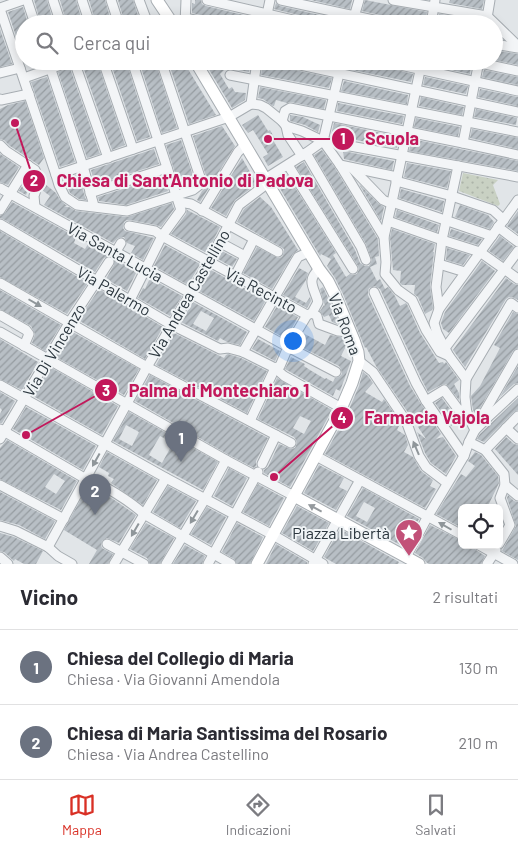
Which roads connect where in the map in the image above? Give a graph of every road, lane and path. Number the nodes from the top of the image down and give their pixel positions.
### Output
1 (22, 0) edge
2 (27, 0) edge
3 (53, 0) edge
4 (82, 0) edge
5 (111, 0) edge
6 (139, 0) edge
7 (157, 0) edge
8 (186, 0) edge
9 (207, 0) edge
10 (270, 0) edge
11 (281, 0) edge
12 (359, 0) edge
13 (393, 0) edge
14 (490, 0) edge
15 (434, 3) edge
16 (0, 8) edge
17 (267, 14) junction
18 (32, 15) edge
19 (58, 15) edge
20 (87, 15) edge
21 (116, 15) edge
22 (145, 15) edge
23 (167, 15) edge
24 (185, 15) edge
25 (271, 15) edge
26 (335, 15) edge
27 (354, 15) edge
28 (471, 15) edge
29 (488, 15) edge
30 (503, 34) edge
31 (503, 45) edge
32 (518, 47) edge
33 (15, 62) edge
34 (503, 68) edge
35 (15, 69) edge
36 (18, 70) edge
37 (39, 70) edge
38 (51, 70) edge
39 (76, 70) edge
40 (106, 70) edge
41 (135, 70) edge
42 (164, 70) edge
43 (200, 70) edge
44 (256, 70) edge
45 (322, 70) edge
46 (341, 70) edge
47 (420, 70) edge
48 (435, 70) edge
49 (476, 70) edge
50 (518, 71) edge
51 (0, 73) edge
52 (340, 74) junction
53 (230, 75) dead end
54 (24, 78) junction
55 (254, 80) junction
56 (475, 81) junction
57 (416, 90) junction
58 (518, 91) edge
59 (26, 95) junction
60 (334, 95) junction
61 (0, 100) edge
62 (471, 102) junction
63 (251, 104) junction
64 (411, 111) junction
65 (518, 112) edge
66 (328, 116) junction
67 (229, 118) junction
68 (467, 122) junction
69 (284, 124) junction
70 (185, 132) junction
71 (406, 132) junction
72 (518, 132) edge
73 (159, 141) junction
74 (323, 141) junction
75 (463, 143) junction
76 (0, 145) edge
77 (245, 146) junction
78 (133, 149) junction
79 (304, 155) junction
80 (402, 155) junction
81 (518, 155) edge
82 (108, 158) junction
83 (28, 165) junction
84 (288, 165) junction
85 (340, 165) junction
86 (83, 166) junction
87 (458, 166) junction
88 (167, 168) junction
89 (352, 168) junction
90 (56, 175) junction
91 (518, 178) edge
92 (397, 179) junction
93 (266, 181) junction
94 (0, 188) edge
95 (90, 193) junction
96 (9, 194) junction
97 (452, 196) junction
98 (178, 199) junction
99 (392, 203) junction
100 (94, 206) junction
101 (516, 206) edge
102 (35, 208) junction
103 (0, 210) edge
104 (202, 211) junction
105 (446, 220) junction
106 (388, 221) junction
107 (0, 224) edge
108 (228, 224) junction
109 (501, 224) junction
110 (129, 226) dead end
111 (162, 236) junction
112 (492, 236) junction
113 (384, 237) junction
114 (254, 239) junction
115 (442, 240) junction
116 (219, 242) junction
117 (518, 242) edge
118 (121, 243) dead end
119 (518, 250) edge
120 (278, 252) dead end
121 (309, 252) junction
122 (480, 252) junction
123 (116, 253) junction
124 (246, 256) junction
125 (366, 260) dead end
126 (109, 262) dead end
127 (209, 262) junction
128 (439, 264) junction
129 (146, 268) junction
130 (319, 268) junction
131 (353, 269) dead end
132 (504, 269) junction
133 (465, 272) junction
134 (235, 276) junction
135 (518, 280) edge
136 (97, 281) junction
137 (0, 283) edge
138 (190, 292) junction
139 (374, 292) dead end
140 (274, 297) junction
141 (130, 300) junction
142 (518, 308) edge
143 (438, 310) junction
144 (309, 314) junction
145 (0, 315) edge
146 (69, 323) junction
147 (172, 325) junction
148 (255, 330) junction
149 (0, 332) edge
150 (351, 332) junction
151 (24, 346) junction
152 (288, 347) junction
153 (243, 352) junction
154 (447, 352) junction
155 (518, 354) edge
156 (48, 360) junction
157 (359, 361) junction
158 (147, 367) junction
159 (275, 368) junction
160 (336, 372) dead end
161 (466, 379) junction
162 (0, 384) edge
163 (518, 389) edge
164 (25, 398) junction
165 (426, 401) junction
166 (127, 404) junction
167 (336, 405) dead end
168 (467, 412) junction
169 (518, 416) edge
170 (487, 418) junction
171 (250, 422) junction
172 (506, 428) junction
173 (475, 430) junction
174 (1, 434) edge
175 (276, 435) junction
176 (518, 439) edge
177 (469, 442) junction
178 (291, 443) dead end
179 (105, 444) junction
180 (485, 450) junction
181 (316, 456) junction
182 (464, 456) junction
183 (226, 460) junction
184 (258, 470) junction
185 (166, 478) junction
186 (86, 479) junction
187 (360, 480) junction
188 (447, 484) junction
189 (0, 485) edge
190 (506, 485) junction
191 (294, 496) junction
192 (518, 496) edge
193 (205, 499) junction
194 (144, 514) junction
195 (234, 514) junction
196 (428, 516) junction
197 (64, 519) junction
198 (337, 520) junction
199 (514, 525) edge
200 (0, 526) edge
201 (458, 534) edge
202 (273, 535) junction
203 (182, 537) junction
204 (503, 539) edge
205 (107, 544) dead end
206 (48, 547) junction
207 (496, 549) edge
208 (499, 549) edge
209 (122, 552) junction
210 (213, 554) junction
211 (0, 558) edge
212 (404, 560) edge
213 (317, 563) edge
214 (8, 564) edge
215 (72, 564) edge
216 (114, 564) edge
217 (144, 564) edge
218 (166, 564) edge
219 (208, 564) edge
220 (231, 564) edge
221 (257, 564) edge
222 (419, 564) edge
223 (487, 564) edge
224 (513, 564) edge

1 - 16 street
2 - 18 street
3 - 19 street
4 - 20 street
5 - 21 street
6 - 22 street
7 - 23 main road
8 - 24 street
9 - 17 street
10 - 17 street
11 - 26 street
12 - 27 street
13 - 15 street
14 - 29 street
15 - 28 street
16 - 33 street
17 - 25 street
30 - 32 street
31 - 32 street
34 - 50 street
35 - 51 street
36 - 54 street
37 - 54 street
38 - 86 street
39 - 82 street
40 - 78 street
41 - 73 street
42 - 70 street
43 - 67 main road, Via Roma
44 - 55 street
45 - 52 street
46 - 52 street
47 - 57 street
48 - 56 street
49 - 56 street
52 - 57 street
52 - 60 street
53 - 55 street
54 - 59 street
55 - 60 street
55 - 63 street
56 - 58 street
56 - 62 street
57 - 62 street
57 - 64 street
59 - 61 street
59 - 90 street
60 - 64 street
60 - 66 street
62 - 65 street
62 - 68 street
63 - 67 street
63 - 69 street
64 - 68 street
64 - 71 street
66 - 69 street
66 - 71 street
66 - 74 street
67 - 70 street
67 - 77 main road, Via Roma
68 - 72 street
68 - 75 street
69 - 74 street
69 - 79 street
70 - 73 street
70 - 98 street
71 - 75 street
71 - 80 street
73 - 78 street
73 - 88 street
74 - 79 street, Via Andrea Castellino
74 - 80 street
74 - 85 street
75 - 81 street
76 - 83 street
77 - 93 main road, Via Roma
77 - 104 street
78 - 82 street
79 - 84 street, Via Andrea Castellino
79 - 125 street
80 - 87 street
80 - 92 street
82 - 86 street
83 - 96 street
83 - 102 street
84 - 93 street, Via Andrea Castellino
84 - 131 street
85 - 89 street
85 - 113 street
86 - 90 street
86 - 95 street
87 - 91 street
87 - 97 street
88 - 95 street
88 - 98 street
89 - 92 street
89 - 99 street
90 - 100 street
92 - 97 street
92 - 99 street
93 - 108 street, Via Andrea Castellino
93 - 121 main road, Via Roma
94 - 96 street, Via Santa Lucia
95 - 100 street
96 - 102 street, Via Santa Lucia
96 - 103 street
97 - 105 street
97 - 109 street
98 - 100 street
98 - 104 street
98 - 111 street
99 - 105 street
99 - 106 street
101 - 109 street
102 - 123 street, Via Santa Lucia
104 - 108 street
105 - 112 street
105 - 115 street
106 - 113 street
106 - 115 street
107 - 136 street, Via Palermo
108 - 114 street
108 - 116 street, Via Andrea Castellino
109 - 112 street
109 - 117 street
110 - 111 street, Via Recinto
111 - 127 street, Via Recinto
111 - 129 street
112 - 122 street
113 - 154 street
114 - 120 street
114 - 124 street
115 - 122 street
115 - 128 street
116 - 124 street
116 - 127 street, Via Andrea Castellino
118 - 123 street
119 - 132 street
121 - 130 main road, Via Roma
121 - 140 street
122 - 132 street
122 - 133 street
123 - 129 street, Via Santa Lucia
124 - 134 street
126 - 136 street, Via Di Vincenzo
127 - 134 street, Via Recinto
127 - 138 street, Via Andrea Castellino
128 - 133 street
128 - 143 street
129 - 138 street, Via Santa Lucia
129 - 141 street
130 - 144 street
130 - 150 main road, Via Roma
132 - 135 street
132 - 154 street
133 - 143 street
134 - 140 street, Via Recinto
136 - 141 street, Via Palermo
136 - 146 street, Via Di Vincenzo
137 -> 146 street
138 - 147 street, Via Andrea Castellino
138 - 148 street, Via Santa Lucia
139 - 165 street
140 - 144 street, Via Recinto
140 - 148 street
141 - 147 street, Via Palermo
142 - 161 street
143 - 154 street
144 - 150 street, Via Recinto
144 - 152 street
145 - 151 street
146 - 156 street, Via Di Vincenzo
146 - 158 street
147 - 153 street, Via Palermo
147 - 158 street, Via Andrea Castellino
148 - 152 street, Via Santa Lucia
148 - 153 street
149 - 151 street
150 - 157 main road, Via Roma
151 - 156 street
152 - 159 street
152 - 160 street, Via Santa Lucia
153 - 159 street, Via Palermo
154 - 161 street
155 - 170 street
156 - 164 street, Via Di Vincenzo
156 - 166 street
157 - 181 main road, Via Roma
188 -> 157 street
158 - 166 street, Via Andrea Castellino
158 - 171 street
159 - 167 street, Via Palermo
159 - 171 street
161 - 168 street
162 - 164 street
163 - 170 street
164 - 174 street, Via Di Vincenzo
164 - 179 street
165 - 168 street
165 - 182 street
166 - 179 street, Via Andrea Castellino
166 - 183 street
168 - 173 street
169 - 172 street
170 - 173 street
171 - 175 street
172 - 176 street
172 - 180 street
173 - 177 street
174 - 186 street
175 - 178 street
175 - 184 street
177 - 180 street
177 - 182 street
179 - 185 street
179 -> 186 street, Via Andrea Castellino
180 - 190 street
181 - 187 street
181 - 191 main road, Via Roma
182 - 188 street
183 - 184 street
183 - 193 street
184 - 191 street
184 - 195 street
185 - 193 street
185 - 194 street
186 - 194 street
186 - 197 street, Via Andrea Castellino
187 - 196 street
187 - 198 street
188 - 196 street
189 - 197 street
190 - 192 street
190 - 199 street
198 -> 191 main road
191 - 202 main road, Via Roma
193 - 195 street
193 -> 203 street
194 - 203 street
194 -> 209 street
195 - 202 street
195 - 210 street
201 -> 196 street
196 - 212 street
197 - 206 street, Via Andrea Castellino
198 - 212 main road
198 - 213 street
199 - 204 street
200 - 206 street
202 - 213 street
202 - 221 main road, Via Roma
203 - 210 street
203 - 218 street
205 - 209 street
206 - 215 street
207 - 223 street
208 - 224 street
209 - 216 street
209 - 217 street
210 - 219 street
210 - 220 street
211 - 214 street
212 - 222 main road

